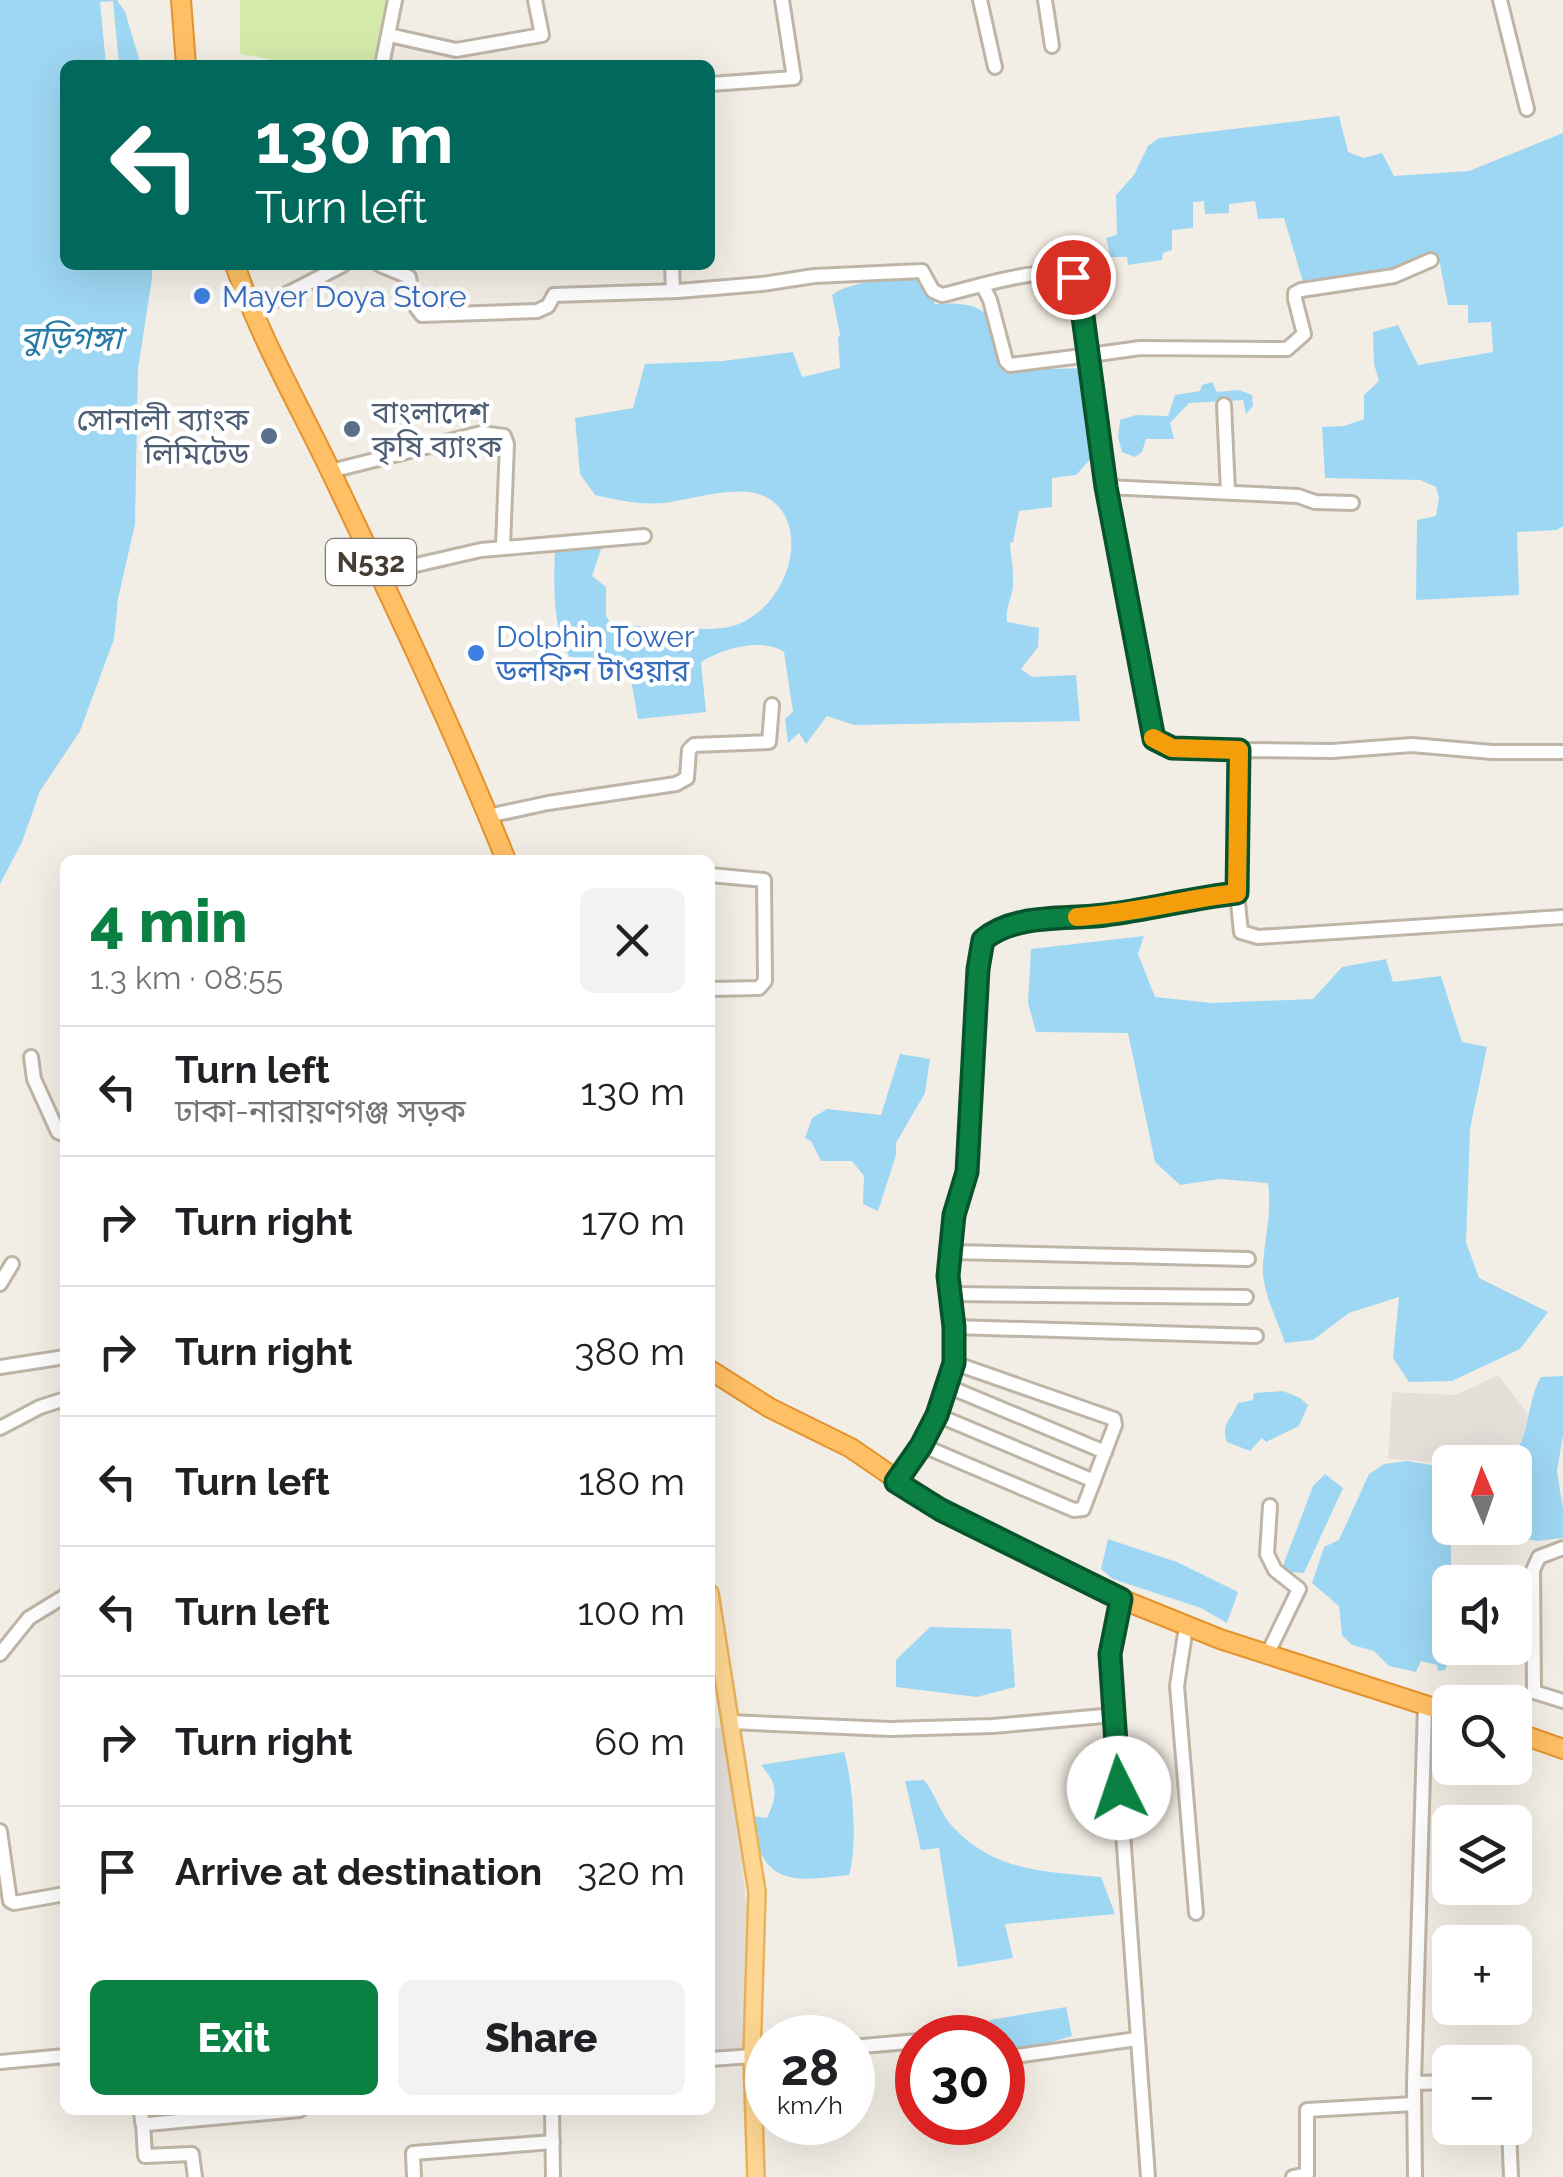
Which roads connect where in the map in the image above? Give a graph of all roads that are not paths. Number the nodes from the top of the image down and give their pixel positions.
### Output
1 (181, 0) edge
2 (396, 0) edge
3 (535, 0) edge
4 (782, 0) edge
5 (980, 0) edge
6 (1044, 0) edge
7 (1500, 0) edge
8 (389, 35) junction
9 (1052, 46) dead end
10 (186, 60) edge
11 (383, 60) edge
12 (995, 68) dead end
13 (715, 84) edge
14 (1527, 109) dead end
15 (1431, 260) dead end
16 (236, 270) edge
17 (333, 270) edge
18 (392, 270) edge
19 (672, 270) edge
20 (982, 286) junction
21 (673, 291) junction
22 (252, 312) junction
23 (1090, 355) junction
24 (1224, 404) dead end
25 (330, 471) junction
26 (1106, 487) junction
27 (1228, 492) junction
28 (1352, 504) dead end
29 (644, 536) dead end
30 (503, 546) junction
31 (377, 574) junction
32 (772, 705) dead end
33 (1239, 750) junction
34 (1563, 752) edge
35 (488, 816) junction
36 (504, 855) edge
37 (715, 875) edge
38 (1237, 893) junction
39 (1563, 917) edge
40 (715, 988) edge
41 (31, 1058) dead end
42 (60, 1133) edge
43 (950, 1252) junction
44 (1248, 1259) dead end
45 (12, 1264) dead end
46 (0, 1284) edge
47 (950, 1294) junction
48 (1246, 1297) dead end
49 (954, 1327) junction
50 (1256, 1336) dead end
51 (60, 1358) edge
52 (954, 1363) junction
53 (0, 1366) edge
54 (715, 1373) edge
55 (947, 1386) junction
56 (60, 1401) edge
57 (937, 1415) junction
58 (0, 1428) edge
59 (921, 1446) junction
60 (1105, 1452) junction
61 (1094, 1481) junction
62 (896, 1482) junction
63 (1270, 1506) dead end
64 (1563, 1548) edge
65 (60, 1599) edge
66 (1121, 1599) junction
67 (715, 1625) edge
68 (1186, 1626) junction
69 (0, 1654) edge
70 (1267, 1655) junction
71 (1563, 1700) edge
72 (1426, 1706) junction
73 (1432, 1708) edge
74 (1114, 1716) junction
75 (730, 1722) junction
76 (1532, 1738) edge
77 (1563, 1749) edge
78 (0, 1831) edge
79 (60, 1895) edge
80 (1196, 1913) dead end
81 (759, 2015) edge
82 (1136, 2039) junction
83 (1025, 2055) edge
84 (60, 2056) edge
85 (745, 2056) edge
86 (715, 2059) edge
87 (0, 2062) edge
88 (1432, 2082) edge
89 (1414, 2083) junction
90 (1414, 2104) junction
91 (187, 2115) edge
92 (552, 2115) edge
93 (142, 2117) edge
94 (553, 2142) junction
95 (757, 2145) edge
96 (1510, 2145) edge
97 (195, 2177) edge
98 (414, 2177) edge
99 (553, 2177) edge
100 (756, 2177) edge
101 (1148, 2177) edge
102 (1292, 2177) edge
103 (1414, 2177) edge
104 (1512, 2177) edge

1 - 10 highway
2 - 8 street
3 - 8 street
4 - 13 street
5 - 12 street
6 - 9 street
7 - 14 street
8 - 11 street
15 - 23 street
16 - 22 highway, N532
17 - 22 street
18 - 21 street
19 - 21 street
20 - 21 street
20 - 23 street
20 - 23 street
22 - 25 highway, N532
23 - 26 street
24 - 27 street
25 - 30 street
25 - 31 highway, N532
26 - 27 street
26 - 33 street
27 - 28 street
29 - 30 street
30 - 31 street
31 - 35 highway, N532
32 - 35 street
33 - 34 street
33 - 38 street
35 - 36 highway, N532
37 - 40 street
38 - 39 street
38 - 43 street
41 - 42 street
43 - 44 street
43 - 47 street
45 - 46 street
47 - 48 street
47 - 49 street
49 - 50 street
49 - 52 street
51 - 53 street
52 - 55 street
52 - 60 street
54 - 62 highway
55 - 57 street
55 - 60 street
56 - 58 street
57 - 59 street
57 - 61 street
59 - 61 street
59 - 62 street
60 - 61 street
62 - 66 highway
63 - 70 street
64 - 71 street
65 - 69 street
66 - 68 highway
66 - 74 street
67 - 75 main road
68 - 70 highway
68 - 80 street
70 - 72 highway
72 - 73 highway
72 - 89 street
74 - 75 street
74 - 82 street
75 - 81 main road
76 - 77 highway
78 - 79 street
82 - 83 street
82 - 101 street
84 - 87 street
85 - 86 street
88 - 89 street
89 - 90 street
90 - 102 street
90 - 103 street
91 - 93 street
92 - 94 street
93 - 97 street
94 - 98 street
94 - 99 street
95 - 100 main road
96 - 104 street

